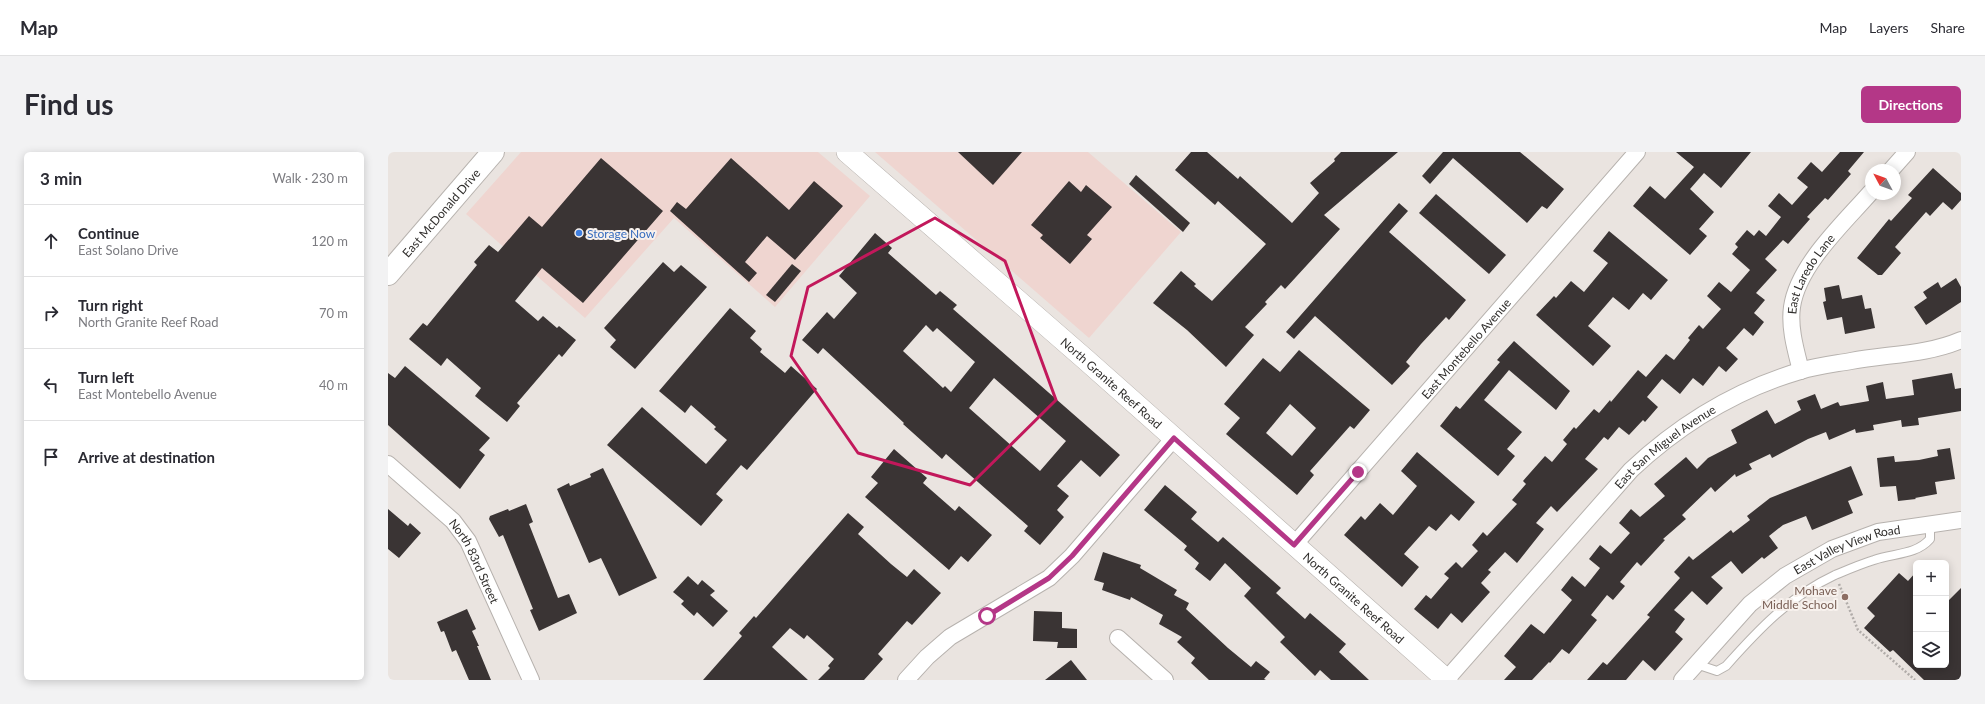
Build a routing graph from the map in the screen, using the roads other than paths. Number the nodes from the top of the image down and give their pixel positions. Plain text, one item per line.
1 (494, 152) edge
2 (847, 152) edge
3 (1637, 152) edge
4 (1906, 152) edge
5 (1896, 164) edge
6 (1865, 199) edge
7 (388, 274) edge
8 (1961, 340) edge
9 (1801, 371) junction
10 (1174, 438) junction
11 (388, 464) edge
12 (1961, 520) edge
13 (1930, 523) junction
14 (1294, 545) junction
15 (1118, 638) dead end
16 (1696, 664) junction
17 (531, 680) edge
18 (906, 680) edge
19 (1166, 680) edge
20 (1446, 680) edge
21 (1682, 680) edge

1 - 7 main road, East McDonald Drive
2 - 10 street, North Granite Reef Road
3 - 14 street, East Montebello Avenue
4 - 5 street
6 - 9 street, East Laredo Lane
8 - 9 street, East San Miguel Avenue
9 - 20 street, East San Miguel Avenue
10 - 14 street, North Granite Reef Road
10 - 18 street
11 - 17 street, North 83rd Street
12 - 13 street, East Valley View Road
13 - 16 street, East Valley View Road
13 - 16 lane
14 - 20 street, North Granite Reef Road
15 - 19 street
16 - 21 street, East Valley View Road

